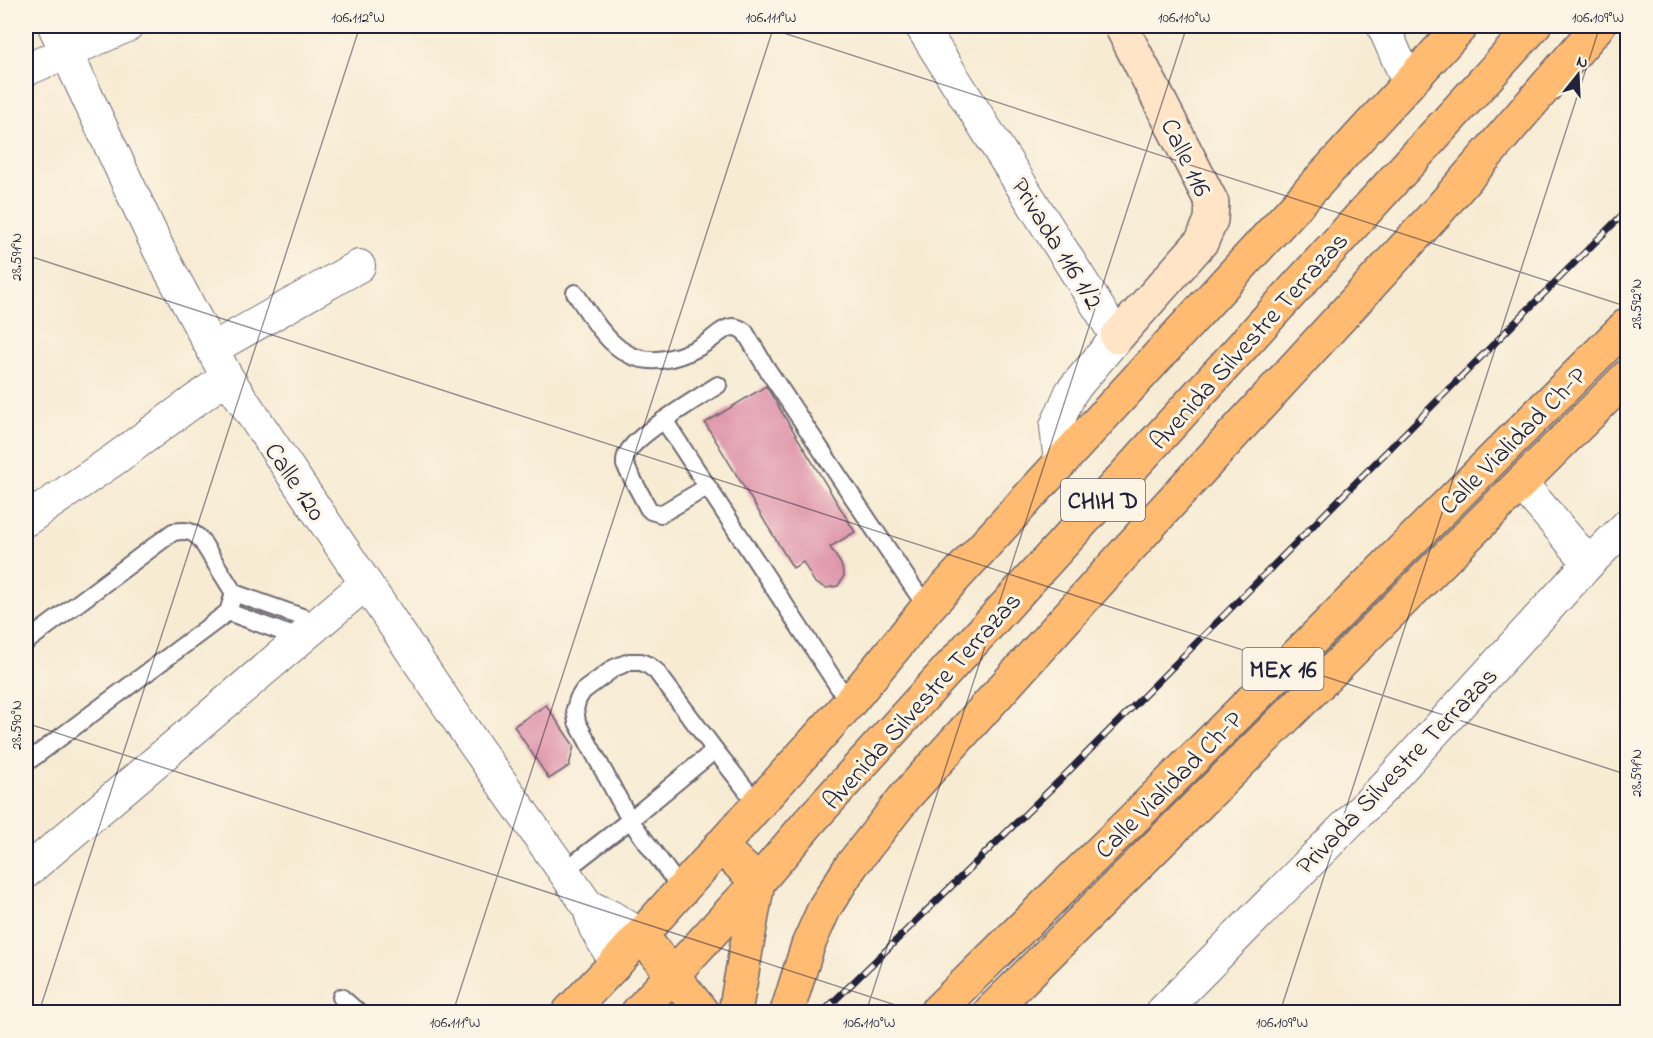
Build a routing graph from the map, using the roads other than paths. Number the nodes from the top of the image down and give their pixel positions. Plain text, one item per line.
1 (127, 26) edge
2 (921, 26) edge
3 (1121, 26) edge
4 (1383, 26) edge
5 (1461, 26) edge
6 (1534, 26) edge
7 (1598, 26) edge
8 (60, 39) edge
9 (26, 70) edge
10 (1408, 81) junction
11 (358, 266) dead end
12 (575, 293) dead end
13 (1628, 324) edge
14 (1118, 337) junction
15 (212, 349) junction
16 (1628, 376) edge
17 (227, 377) junction
18 (718, 385) dead end
19 (664, 420) junction
20 (1060, 463) junction
21 (1521, 483) junction
22 (707, 487) junction
23 (26, 520) edge
24 (1628, 524) edge
25 (1589, 563) junction
26 (366, 584) junction
27 (234, 593) junction
28 (927, 608) junction
29 (228, 612) junction
30 (310, 631) junction
31 (26, 642) edge
32 (849, 704) junction
33 (715, 750) junction
34 (26, 763) edge
35 (759, 805) junction
36 (630, 820) junction
37 (720, 846) junction
38 (26, 872) edge
39 (563, 872) junction
40 (758, 882) junction
41 (681, 889) junction
42 (588, 906) junction
43 (641, 935) junction
44 (616, 963) junction
45 (672, 974) junction
46 (341, 997) dead end
47 (645, 1010) edge
48 (358, 1012) edge
49 (569, 1012) edge
50 (702, 1012) edge
51 (735, 1012) edge
52 (787, 1012) edge
53 (936, 1012) edge
54 (990, 1012) edge
55 (1162, 1012) edge

1 - 8 street
2 - 14 street, Privada 116 1/2
3 - 14 street, Calle 116
4 - 10 street
5 - 10 main road, Avenida Silvestre Terrazas / CHIH D
6 - 40 main road, Avenida Silvestre Terrazas / CHIH D
7 - 52 main road
8 - 9 street
8 - 15 street, Calle 120
10 - 20 main road, Avenida Silvestre Terrazas / CHIH D
11 - 15 street
12 - 28 lane
13 - 53 main road, Calle Vialidad Ch-P / MEX 16
14 - 20 street, Privada 116 1/2
15 - 17 street, Calle 120
16 - 21 main road, Calle Vialidad Ch-P / MEX 16
17 - 23 street
17 - 26 street, Calle 120
18 - 19 lane
19 - 22 lane
19 - 22 lane
20 - 28 main road, Avenida Silvestre Terrazas / CHIH D
21 - 25 street
21 - 54 main road, Calle Vialidad Ch-P / MEX 16
22 - 32 lane
24 - 25 street, Privada Silvestre Terrazas
25 - 55 street, Privada Silvestre Terrazas
26 - 30 street
26 - 39 street, Calle 120
27 - 29 lane
27 - 30 lane
27 - 31 lane
28 - 32 main road, Avenida Silvestre Terrazas / CHIH D
29 - 30 lane
29 - 34 lane
30 - 38 street
32 - 35 main road, Avenida Silvestre Terrazas / CHIH D
33 - 35 lane
33 - 36 lane
33 - 36 lane
35 - 37 main road, Avenida Silvestre Terrazas / CHIH D
36 - 39 lane
36 - 41 lane
37 - 40 main road
37 - 41 main road, Avenida Silvestre Terrazas / CHIH D
39 - 42 street, Calle 120
40 - 45 main road, Avenida Silvestre Terrazas / CHIH D
40 - 51 main road
41 - 43 main road, Avenida Silvestre Terrazas / CHIH D
42 - 43 street, Calle 120
42 - 44 street, Calle 120
43 - 44 main road, Avenida Silvestre Terrazas / CHIH D
43 - 45 main road
44 - 47 main road
44 - 49 main road, CHIH D
45 - 47 main road, CHIH D
45 - 50 main road
46 - 48 lane

